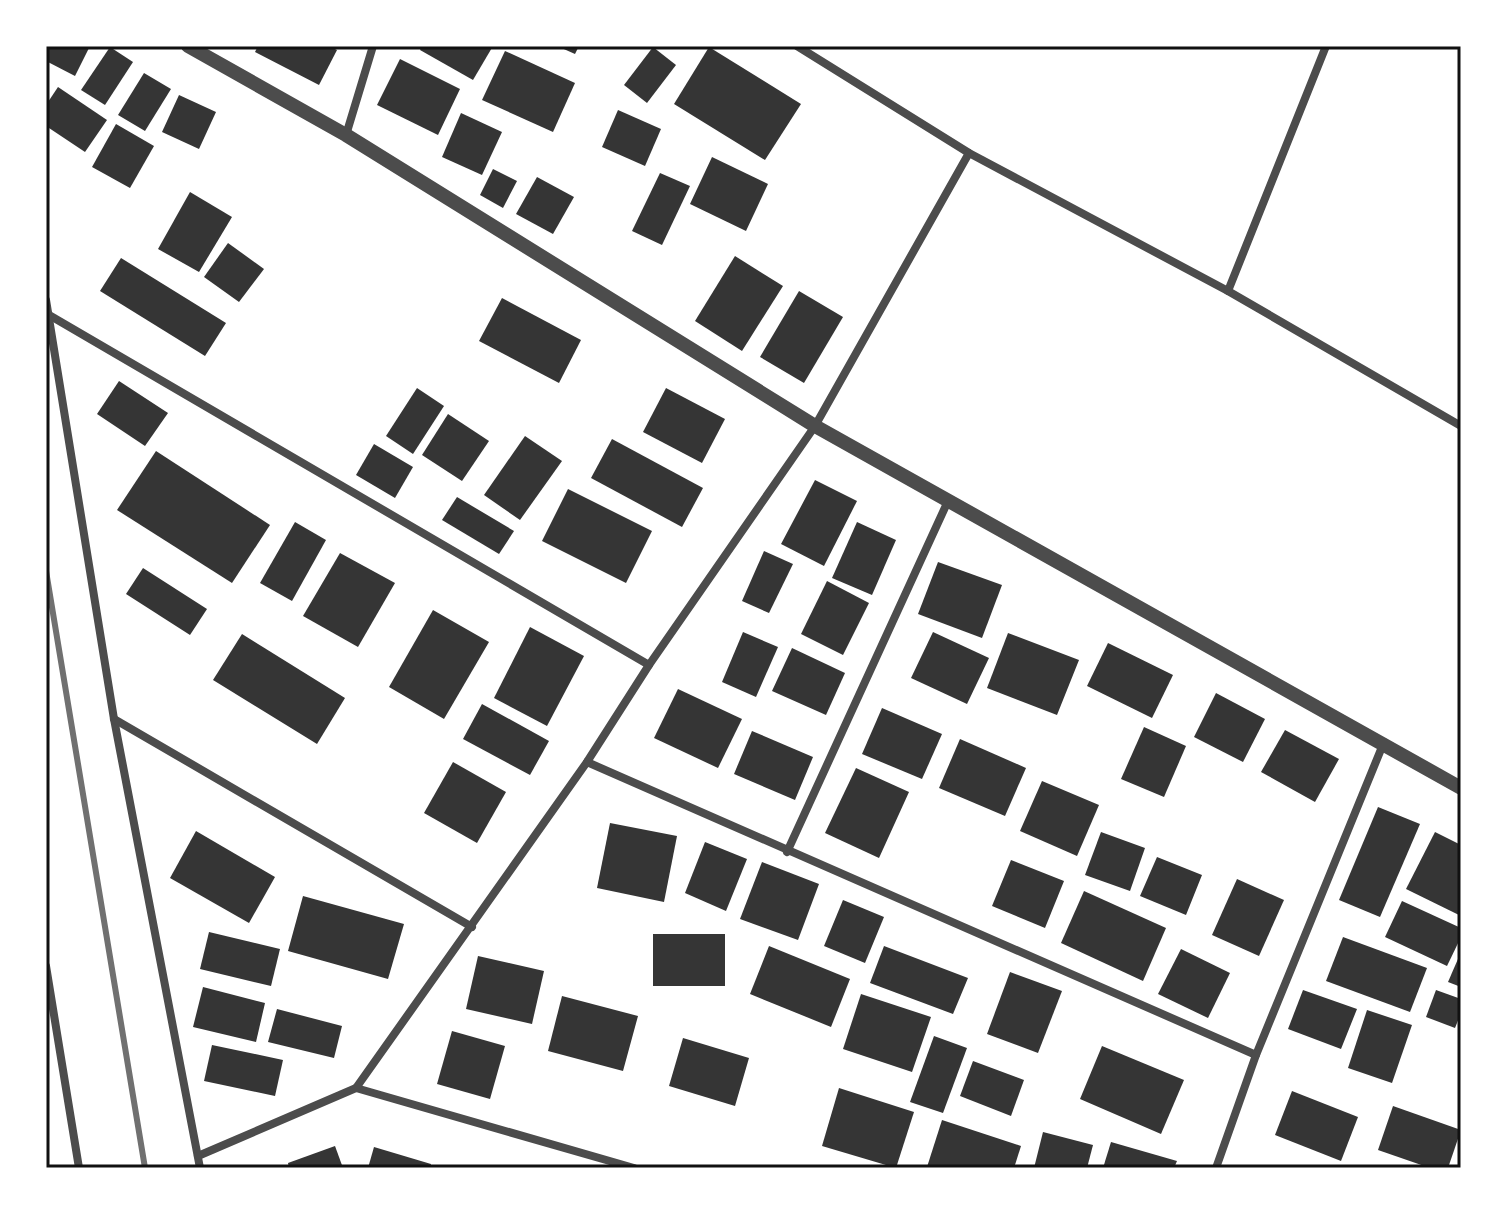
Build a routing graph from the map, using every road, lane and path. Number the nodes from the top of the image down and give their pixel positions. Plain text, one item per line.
1 (188, 46) edge
2 (373, 46) edge
3 (797, 46) edge
4 (1326, 46) edge
5 (346, 135) junction
6 (969, 153) junction
7 (1228, 291) junction
8 (46, 300) edge
9 (49, 315) junction
10 (815, 426) junction
11 (1461, 426) edge
12 (948, 501) junction
13 (649, 665) junction
14 (114, 719) junction
15 (1384, 742) junction
16 (587, 762) junction
17 (1461, 788) edge
18 (787, 852) junction
19 (472, 927) junction
20 (46, 966) edge
21 (1256, 1055) junction
22 (356, 1088) junction
23 (198, 1156) junction
24 (79, 1168) edge
25 (200, 1168) edge
26 (634, 1168) edge
27 (1216, 1168) edge

1 - 5 street
2 - 5 street
3 - 6 street
4 - 7 street
5 - 10 street
6 - 7 street
6 - 10 street
7 - 11 street
8 - 9 street
9 - 13 street
9 - 14 street
10 - 12 street
10 - 13 street
12 - 15 street
12 - 18 street
13 - 16 street
14 - 19 street
14 - 23 street
15 - 17 street
15 - 21 street
16 - 18 street
16 - 19 street
18 - 21 street
19 - 22 street
20 - 24 street
21 - 27 street
22 - 23 street
22 - 26 street
23 - 25 street

